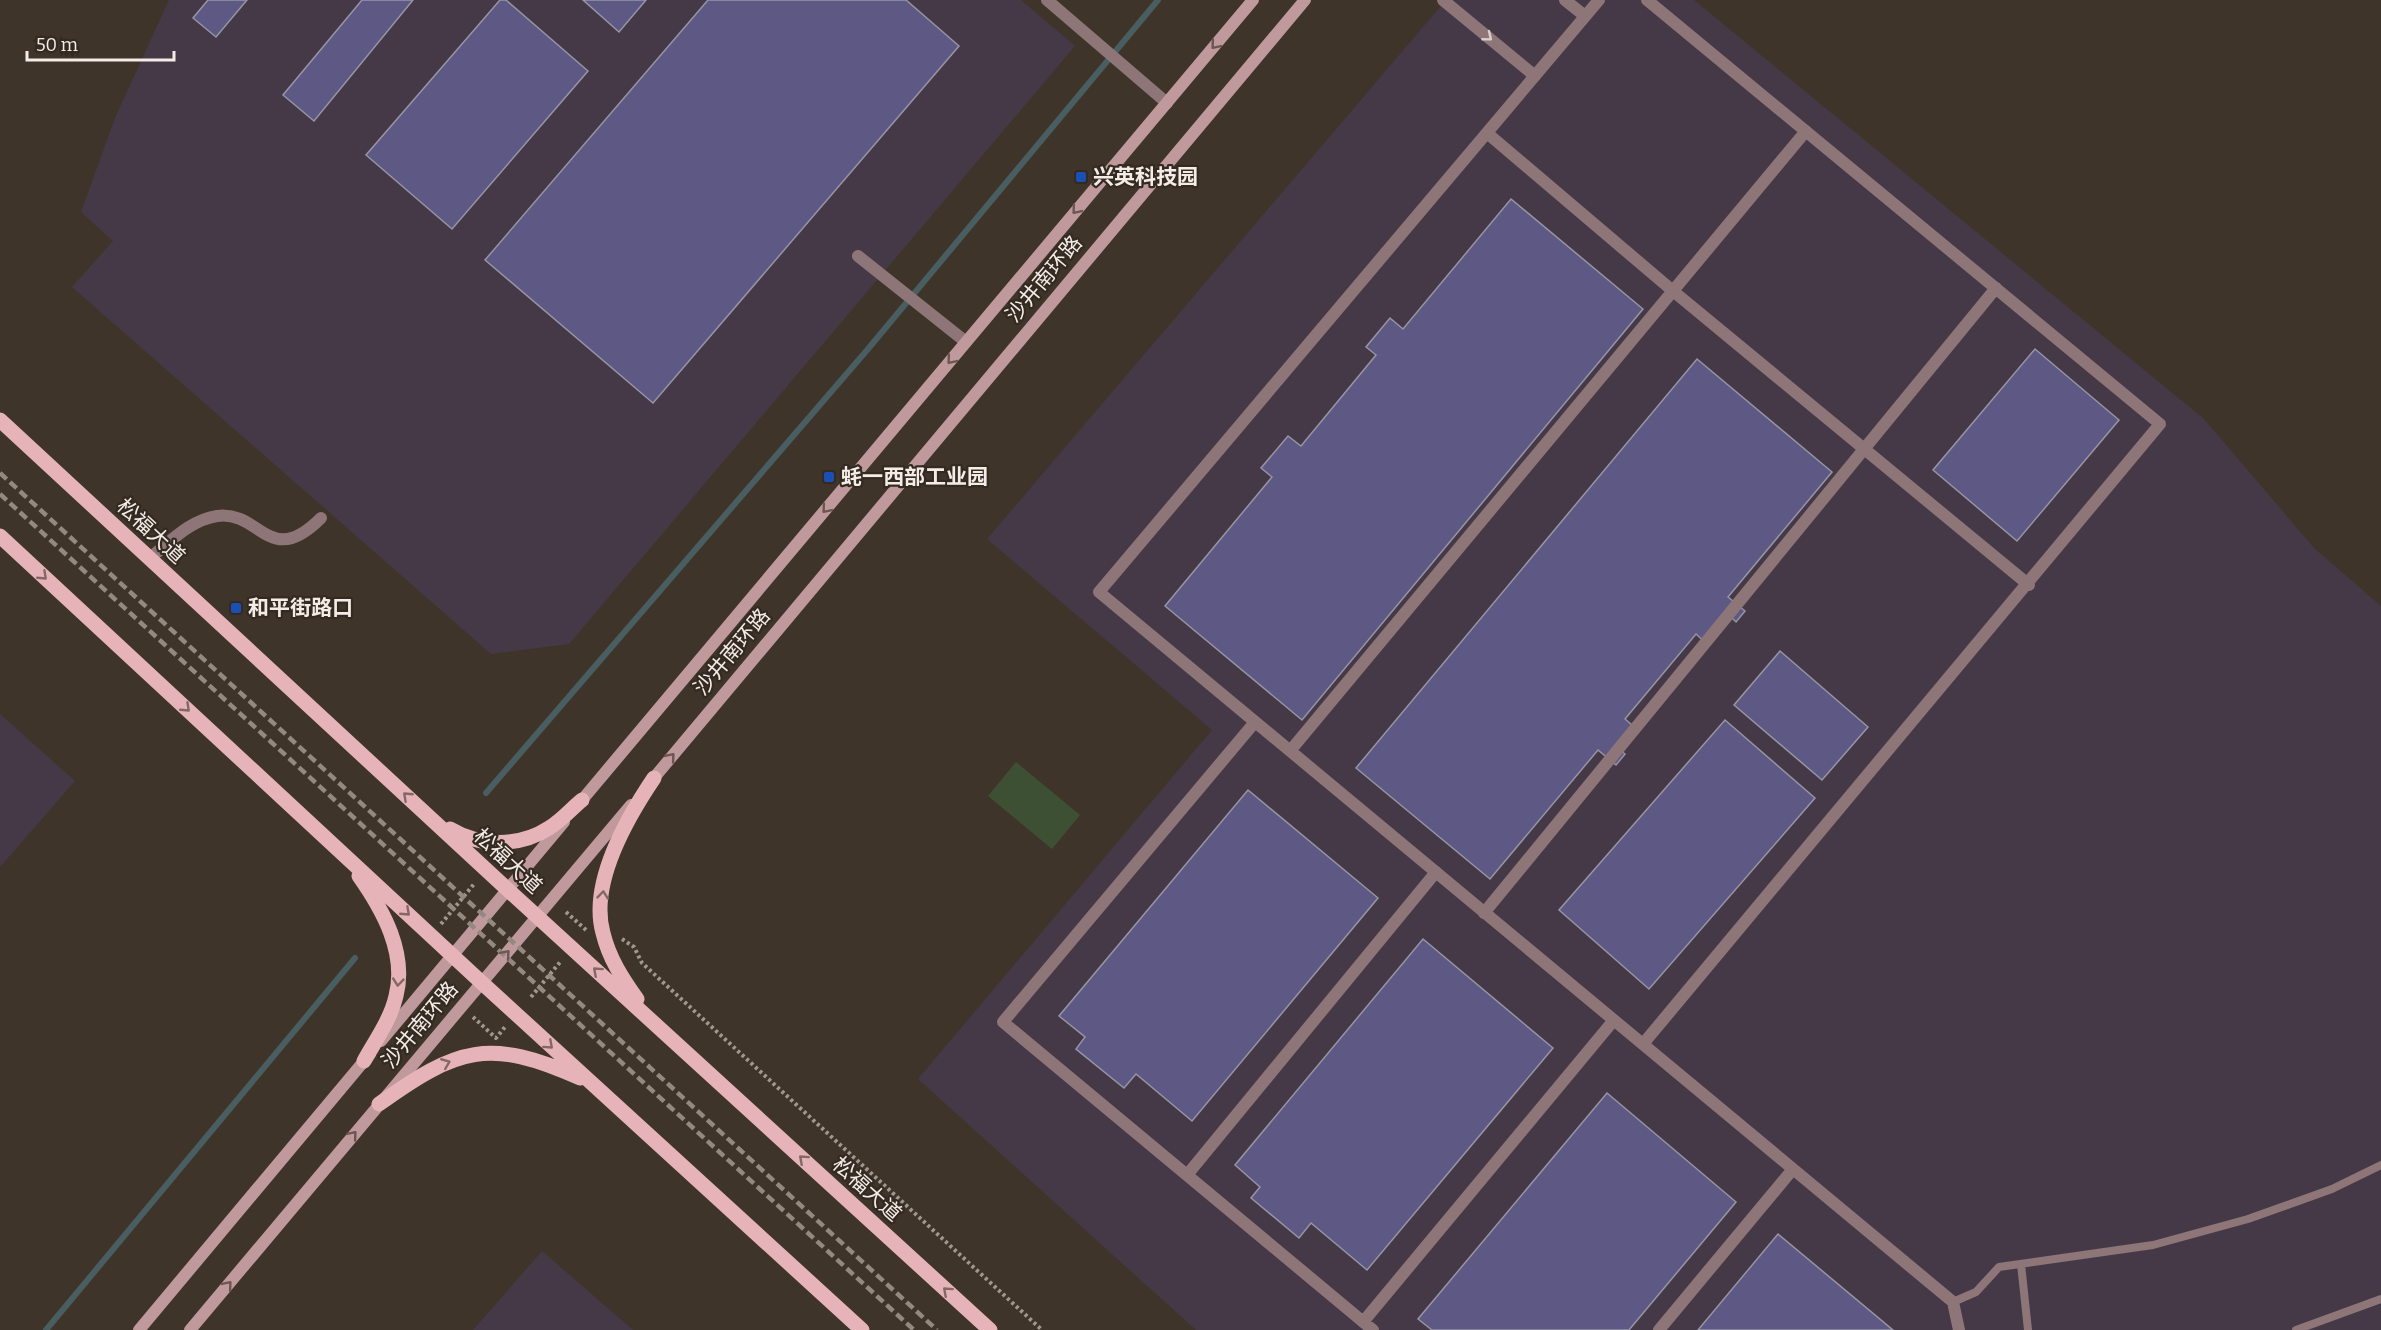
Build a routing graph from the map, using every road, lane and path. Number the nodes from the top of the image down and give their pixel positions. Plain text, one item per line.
1 (1047, 0) edge
2 (1253, 0) edge
3 (1305, 0) edge
4 (1443, 0) edge
5 (1565, 0) edge
6 (1599, 0) edge
7 (1647, 0) edge
8 (1585, 16) junction
9 (1535, 76) junction
10 (1167, 103) junction
11 (1806, 131) junction
12 (1487, 133) junction
13 (858, 255) dead end
14 (1996, 288) junction
15 (1672, 291) junction
16 (966, 342) junction
17 (0, 420) edge
18 (1865, 449) junction
19 (321, 519) dead end
20 (0, 536) edge
21 (150, 558) junction
22 (2029, 585) junction
23 (1255, 722) junction
24 (1290, 751) junction
25 (654, 778) junction
26 (582, 800) junction
27 (425, 813) junction
28 (344, 854) junction
29 (1436, 873) junction
30 (474, 884) dead end
31 (507, 889) junction
32 (566, 912) dead end
33 (1484, 913) junction
34 (538, 917) junction
35 (440, 925) dead end
36 (617, 936) dead end
37 (580, 938) dead end
38 (453, 955) junction
39 (561, 961) dead end
40 (481, 982) junction
41 (531, 997) dead end
42 (473, 1017) dead end
43 (1614, 1020) junction
44 (654, 1023) junction
45 (507, 1024) dead end
46 (1643, 1044) junction
47 (364, 1061) junction
48 (592, 1083) junction
49 (379, 1104) junction
50 (2381, 1165) edge
51 (1793, 1169) junction
52 (1187, 1175) junction
53 (2021, 1264) junction
54 (2381, 1299) edge
55 (1953, 1302) junction
56 (1368, 1326) edge
57 (139, 1330) edge
58 (190, 1330) edge
59 (862, 1330) edge
60 (990, 1330) edge
61 (1042, 1330) edge
62 (1659, 1330) edge
63 (1959, 1330) edge
64 (2028, 1330) edge
65 (2296, 1330) edge

1 - 10 street
2 -> 10 main road, 沙井南环路
25 -> 3 main road, 沙井南环路
4 -> 9 street
5 - 8 street
6 - 8 street
7 - 11 street
8 - 9 street
9 - 12 street
10 -> 16 main road, 沙井南环路
11 - 14 street
11 - 15 street
12 - 15 street
12 - 23 street
13 - 16 street
14 - 18 street
14 - 22 street
15 - 18 street
15 - 24 street
16 -> 26 main road, 沙井南环路
17 - 21 main road, 松福大道
18 - 22 street
18 - 33 street
19 - 21 street
20 -> 28 main road
27 -> 21 main road, 松福大道
22 - 46 street
23 - 24 street
23 - 52 street
24 - 29 street
25 - 34 main road, 沙井南环路
44 -> 25 main road
26 - 27 main road
26 - 31 main road, 沙井南环路
27 - 31 main road, 松福大道
28 -> 38 main road
28 -> 47 main road
29 - 33 street
29 - 52 street
30 - 35 path
31 - 34 main road, 松福大道
31 - 38 main road, 沙井南环路
32 - 37 path
33 - 43 street
40 -> 34 main road, 沙井南环路
44 -> 34 main road, 松福大道
36 - 61 path
38 - 40 main road
38 - 47 main road, 沙井南环路
39 - 41 path
40 -> 48 main road
40 - 49 main road, 沙井南环路
42 - 45 path
43 - 46 street
43 - 56 street
60 -> 44 main road, 松福大道
46 - 51 street
47 - 57 main road, 沙井南环路
49 -> 48 main road
48 - 59 main road
58 -> 49 main road, 沙井南环路
50 - 53 lane
51 - 55 street
51 - 62 street
52 - 56 street
53 - 55 lane
53 - 64 lane
54 - 65 lane
55 - 63 street

